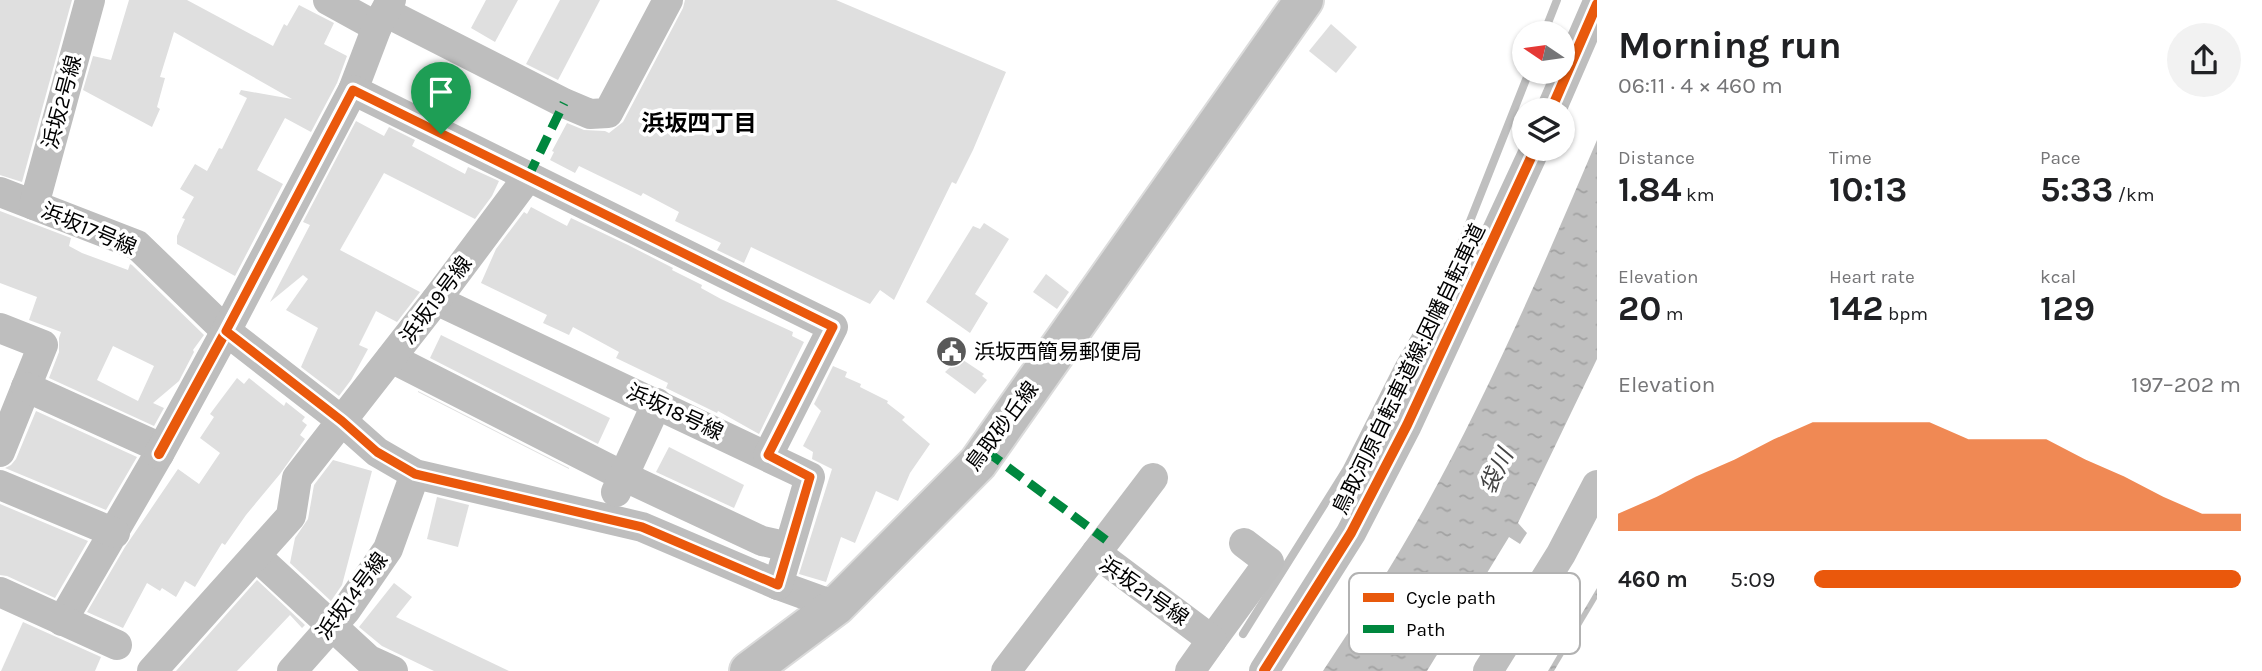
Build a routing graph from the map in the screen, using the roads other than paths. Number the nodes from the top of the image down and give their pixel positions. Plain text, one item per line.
1 (90, 0) edge
2 (328, 0) edge
3 (667, 0) edge
4 (1304, 0) edge
5 (1597, 4) edge
6 (384, 13) edge
7 (353, 90) junction
8 (1556, 98) edge
9 (1529, 161) edge
10 (528, 177) junction
11 (0, 192) edge
12 (34, 205) junction
13 (436, 300) junction
14 (0, 328) edge
15 (226, 331) junction
16 (391, 358) junction
17 (26, 387) junction
18 (657, 403) junction
19 (342, 421) junction
20 (0, 452) edge
21 (159, 454) junction
22 (768, 455) junction
23 (415, 474) junction
24 (1153, 478) dead end
25 (619, 484) junction
26 (0, 485) edge
27 (1597, 485) edge
28 (115, 533) junction
29 (1244, 543) dead end
30 (789, 547) junction
31 (1096, 554) junction
32 (256, 556) junction
33 (1550, 573) edge
34 (778, 585) junction
35 (0, 592) edge
36 (835, 606) junction
37 (62, 621) junction
38 (333, 625) junction
39 (1212, 640) junction
40 (117, 645) dead end
41 (1499, 654) edge
42 (152, 671) edge
43 (292, 671) edge
44 (393, 671) edge
45 (749, 671) edge
46 (1006, 671) edge
47 (1190, 671) edge
48 (1264, 671) edge
49 (1488, 671) edge

1 - 12 street, 浜坂2号線
2 - 6 street
3 - 6 street
4 - 36 main road, 鳥取砂丘線
5 - 8 street
6 - 7 street
7 - 10 street
7 - 15 street
9 - 48 street, 鳥取河原自転車道線;因幡自転車道
10 - 13 street, 浜坂19号線
10 - 22 street
11 - 12 street, 浜坂17号線
12 - 15 street, 浜坂17号線
13 - 16 street, 浜坂19号線
13 - 18 street, 浜坂18号線
14 - 17 street
15 - 19 street, 浜坂17号線
15 - 21 street
16 - 19 street, 浜坂19号線
16 - 25 street
17 - 20 street
17 - 21 street
18 - 22 street, 浜坂18号線
18 - 25 street
19 - 23 street, 浜坂17号線
19 - 32 street, 浜坂19号線
21 - 28 street
22 - 30 street, 浜坂18号線
23 - 34 street, 浜坂17号線
23 - 38 street, 浜坂14号線
24 - 31 street
25 - 30 street
26 - 28 street
27 - 33 street
28 - 37 street
29 - 39 street
30 - 34 street, 浜坂18号線
31 - 39 street, 浜坂21号線
31 - 46 street, 浜坂21号線
32 - 38 street
32 - 42 street, 浜坂19号線
34 - 36 street, 浜坂17号線
35 - 37 street
36 - 45 main road, 鳥取砂丘線
37 - 40 street
38 - 43 street, 浜坂14号線
38 - 44 street
39 - 47 street
41 - 49 street

